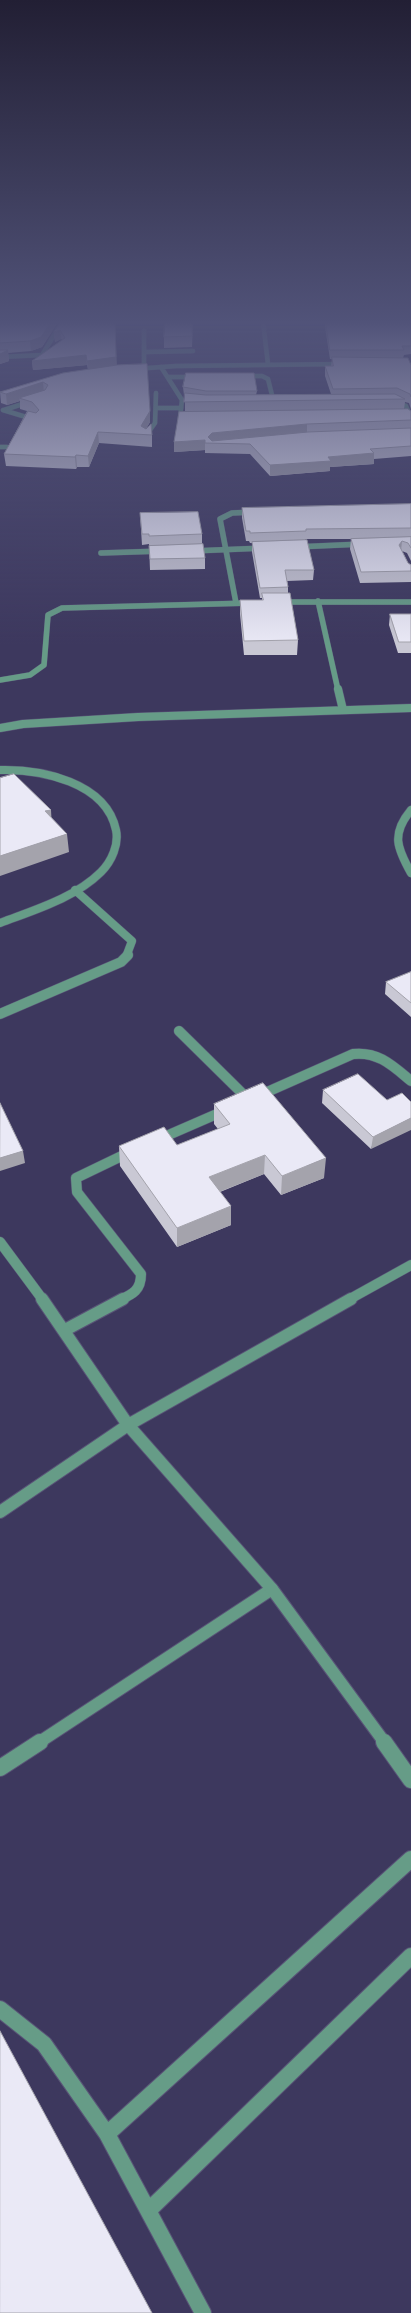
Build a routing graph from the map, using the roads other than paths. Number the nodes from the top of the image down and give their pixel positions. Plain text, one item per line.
1 (150, 430) edge
2 (145, 437) edge
3 (0, 446) edge
4 (7, 447) edge
5 (262, 512) edge
6 (372, 543) edge
7 (284, 547) edge
8 (275, 548) edge
9 (226, 550) junction
10 (168, 551) edge
11 (188, 551) edge
12 (101, 553) dead end
13 (263, 602) edge
14 (272, 602) edge
15 (318, 602) junction
16 (411, 602) edge
17 (236, 603) junction
18 (0, 680) edge
19 (411, 708) edge
20 (343, 710) junction
21 (0, 727) edge
22 (0, 770) edge
23 (411, 810) edge
24 (411, 873) edge
25 (74, 890) junction
26 (0, 923) edge
27 (0, 1014) edge
28 (180, 1031) dead end
29 (411, 1081) edge
30 (249, 1100) junction
31 (0, 1242) edge
32 (411, 1265) edge
33 (65, 1330) junction
34 (128, 1425) junction
35 (0, 1512) edge
36 (272, 1589) junction
37 (0, 1768) edge
38 (411, 1780) edge
39 (411, 1859) edge
40 (411, 1956) edge
41 (0, 2009) edge
42 (107, 2134) junction
43 (149, 2210) junction
44 (202, 2313) edge

1 - 2 street
3 - 4 street
5 - 9 street
6 - 7 street
8 - 9 street
9 - 11 street
9 - 17 street
10 - 12 street
13 - 17 street
14 - 15 street
15 - 16 street
15 - 20 street
17 - 18 street
19 - 20 street
20 - 21 street
22 - 25 street
23 - 24 street
25 - 26 street
25 - 27 street
28 - 30 street
29 - 30 street
30 - 33 street
31 - 33 street
32 - 34 street
33 - 34 street
34 - 35 street
34 - 36 street
36 - 37 street
36 - 38 street
39 - 42 street
40 - 43 street
41 - 42 street
42 - 43 street
43 - 44 street

